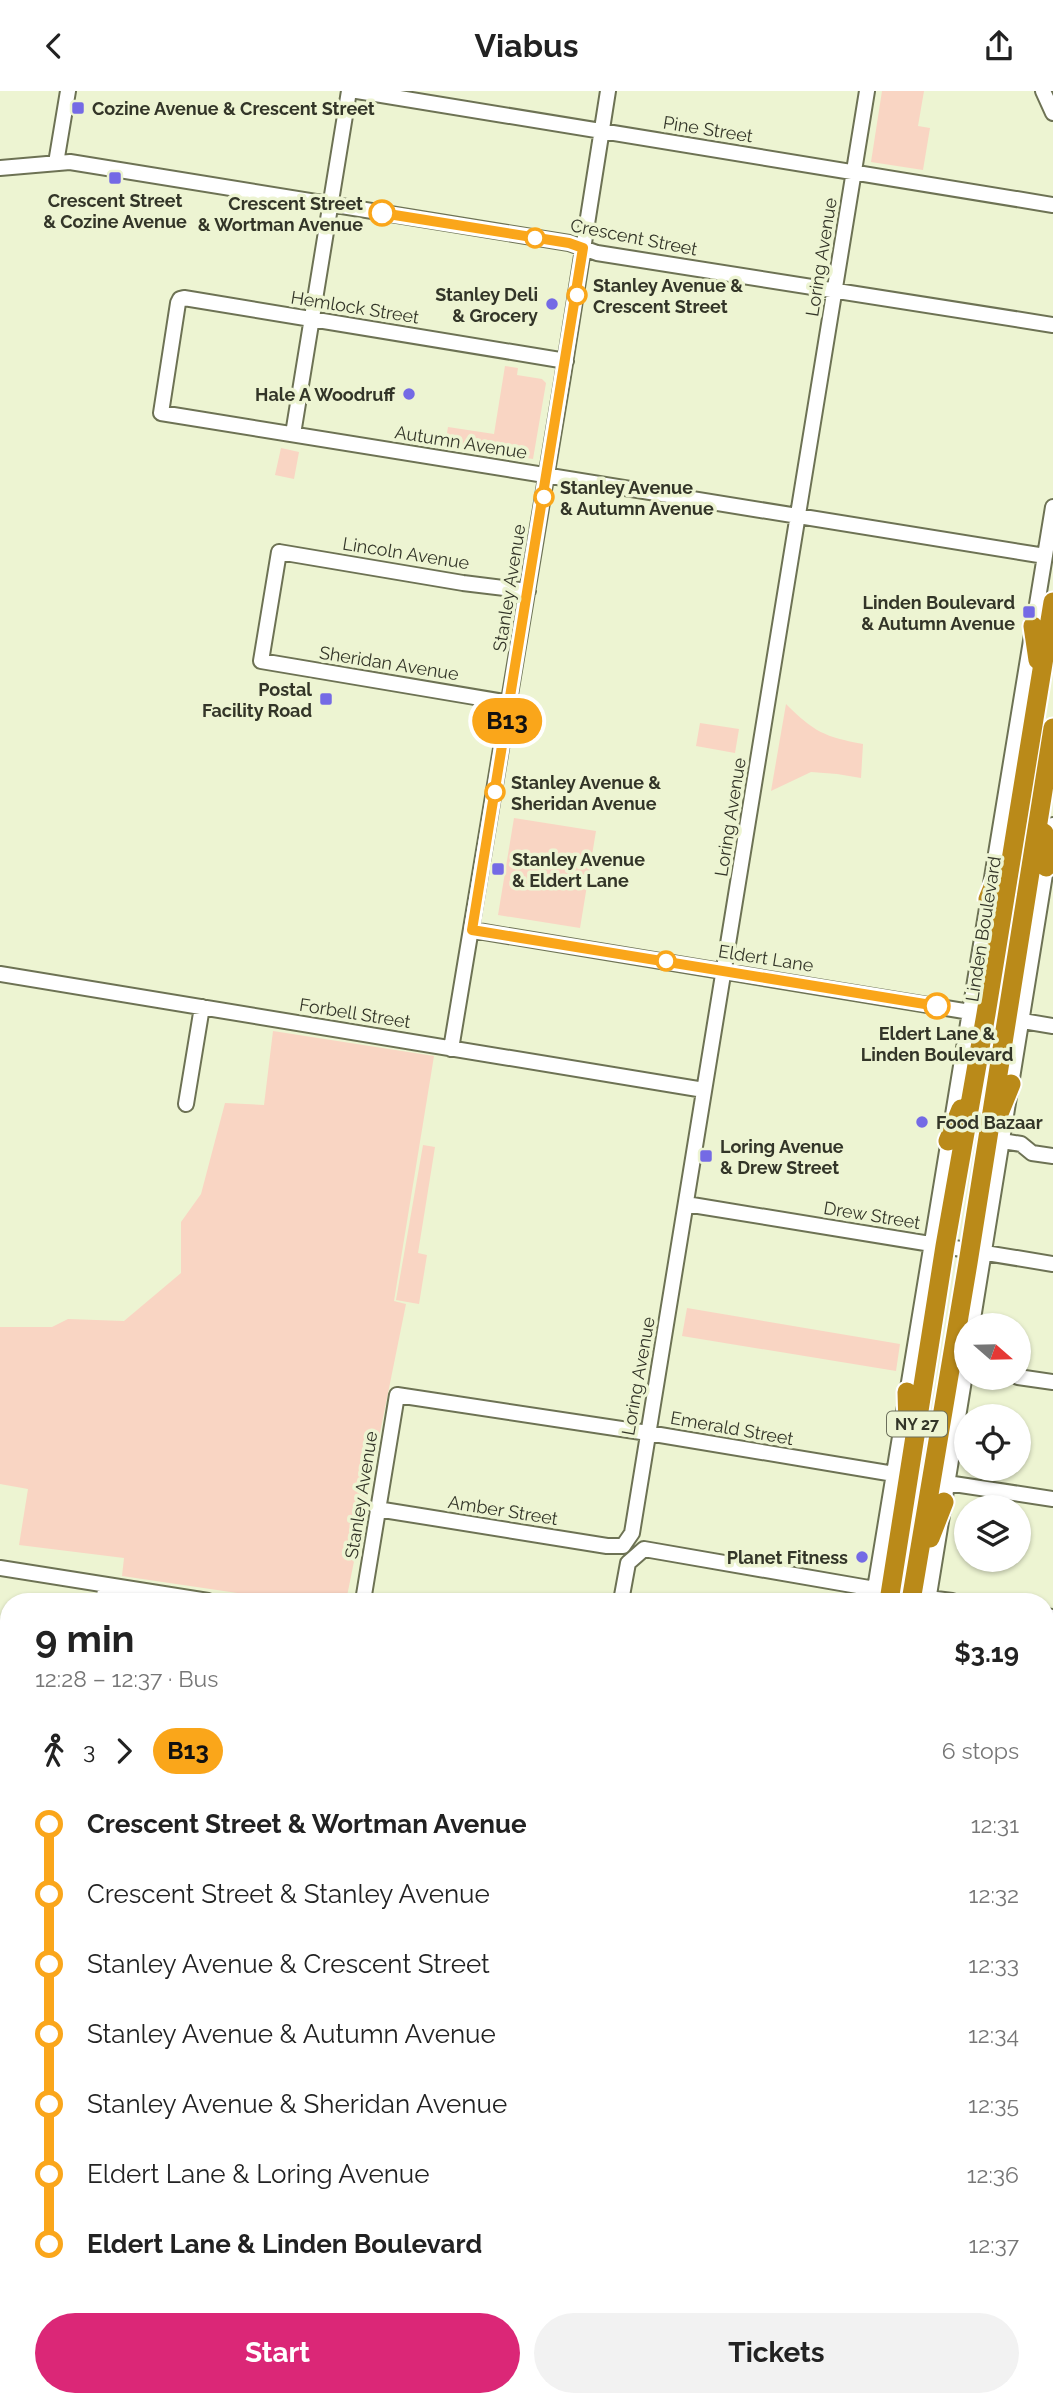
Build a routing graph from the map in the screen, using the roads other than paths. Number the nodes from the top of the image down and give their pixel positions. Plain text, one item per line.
1 (68, 91) edge
2 (349, 91) edge
3 (357, 91) edge
4 (608, 91) edge
5 (867, 91) edge
6 (1043, 91) edge
7 (1053, 113) edge
8 (601, 131) junction
9 (56, 163) junction
10 (0, 168) edge
11 (854, 172) junction
12 (331, 205) junction
13 (1053, 205) edge
14 (583, 248) junction
15 (835, 291) junction
16 (312, 319) junction
17 (1053, 325) edge
18 (566, 361) junction
19 (161, 413) joint
20 (293, 434) junction
21 (547, 475) junction
22 (1053, 507) edge
23 (798, 516) junction
24 (1045, 556) junction
25 (528, 591) junction
26 (1053, 602) edge
27 (1033, 626) junction
28 (261, 661) joint
29 (1041, 677) junction
30 (510, 703) junction
31 (1053, 728) edge
32 (1041, 800) junction
33 (1053, 825) edge
34 (1016, 831) junction
35 (1046, 867) junction
36 (988, 899) junction
37 (472, 930) junction
38 (724, 970) junction
39 (0, 974) edge
40 (201, 1007) junction
41 (995, 1016) junction
42 (1053, 1026) edge
43 (451, 1049) junction
44 (975, 1076) junction
45 (1011, 1084) joint
46 (704, 1090) junction
47 (186, 1104) dead end
48 (948, 1140) junction
49 (994, 1145) junction
50 (1053, 1156) edge
51 (686, 1204) junction
52 (938, 1245) junction
53 (977, 1251) junction
54 (1053, 1264) edge
55 (973, 1313) edge
56 (1031, 1379) edge
57 (1053, 1382) edge
58 (962, 1390) edge
59 (907, 1392) joint
60 (397, 1395) joint
61 (648, 1433) junction
62 (902, 1472) junction
63 (946, 1492) junction
64 (1053, 1499) edge
65 (377, 1510) junction
66 (629, 1551) junction
67 (0, 1568) edge
68 (915, 1579) junction
69 (106, 1585) junction
70 (104, 1593) edge
71 (157, 1593) edge
72 (364, 1593) edge
73 (622, 1593) edge
74 (859, 1593) edge
75 (880, 1593) edge
76 (920, 1593) edge
77 (924, 1593) edge

1 - 9 street
2 - 12 street
3 - 8 street, Pine Street
4 - 8 street, Stanley Avenue
5 - 11 street, Loring Avenue
6 - 7 street
8 - 11 street, Pine Street
8 - 14 street, Stanley Avenue
9 - 10 street, Crescent Street
9 - 12 street, Crescent Street
11 - 13 street, Pine Street
11 - 15 street, Loring Avenue
12 - 14 street, Crescent Street
12 - 16 street
14 - 15 street, Crescent Street
14 - 18 street, Stanley Avenue
15 - 17 street, Crescent Street
15 - 23 street, Loring Avenue
16 - 18 street, Hemlock Street
16 - 19 street, Hemlock Street
16 - 20 street
18 - 21 street, Stanley Avenue
19 - 20 street, Autumn Avenue
20 - 21 street, Autumn Avenue
21 - 23 street, Autumn Avenue
21 - 25 street, Stanley Avenue
22 - 24 street, Linden Boulevard
23 - 24 street, Autumn Avenue
23 - 38 street, Loring Avenue
24 - 27 street, Linden Boulevard
25 - 28 street, Lincoln Avenue
25 - 30 street, Stanley Avenue
26 - 29 highway, Linden Boulevard / NY 27
27 - 29 highway
27 - 36 street, Linden Boulevard
28 - 30 street, Sheridan Avenue
29 - 34 highway, Linden Boulevard / NY 27
30 - 37 street, Stanley Avenue
31 - 32 highway, Linden Boulevard / NY 27
32 - 35 highway
32 - 41 highway, Linden Boulevard / NY 27
33 - 35 street, Linden Boulevard
34 - 36 highway
34 - 41 highway, Linden Boulevard / NY 27
35 - 41 street, Linden Boulevard
36 - 41 street, Linden Boulevard
37 - 38 street, Eldert Lane
37 - 43 street, Stanley Avenue
38 - 41 street, Eldert Lane
38 - 46 street, Loring Avenue
39 - 40 street, Forbell Street
40 - 43 street, Forbell Street
40 - 47 street
41 - 42 street, Eldert Lane
41 - 44 highway, Linden Boulevard / NY 27
41 - 45 street, Linden Boulevard
41 - 48 street, Linden Boulevard
41 - 49 highway, Linden Boulevard / NY 27
43 - 46 street, Forbell Street
44 - 48 highway
44 - 52 highway, Linden Boulevard / NY 27
45 - 49 highway
46 - 51 street, Loring Avenue
48 - 52 street, Linden Boulevard
49 - 50 street
49 - 53 highway, Linden Boulevard / NY 27
51 - 52 street, Drew Street
51 - 61 street, Loring Avenue
52 - 53 street, Drew Street
52 - 59 street, Linden Boulevard
52 - 62 highway, Linden Boulevard / NY 27
53 - 54 street, Drew Street
53 - 55 street, Linden Boulevard
53 - 68 highway, Linden Boulevard / NY 27
56 - 57 street
58 - 63 street
59 - 62 highway
60 - 61 street, Emerald Street
60 - 65 street, Stanley Avenue
61 - 62 street, Emerald Street
61 - 66 street, Loring Avenue
62 - 75 highway, Linden Boulevard / NY 27
63 - 64 street
63 - 68 highway
63 - 77 street
65 - 66 street, Amber Street
65 - 72 street, Stanley Avenue
66 - 73 street, Loring Avenue
66 - 74 street, Amber Street
67 - 69 street
68 - 76 highway, Linden Boulevard / NY 27
69 - 70 street
69 - 71 street

